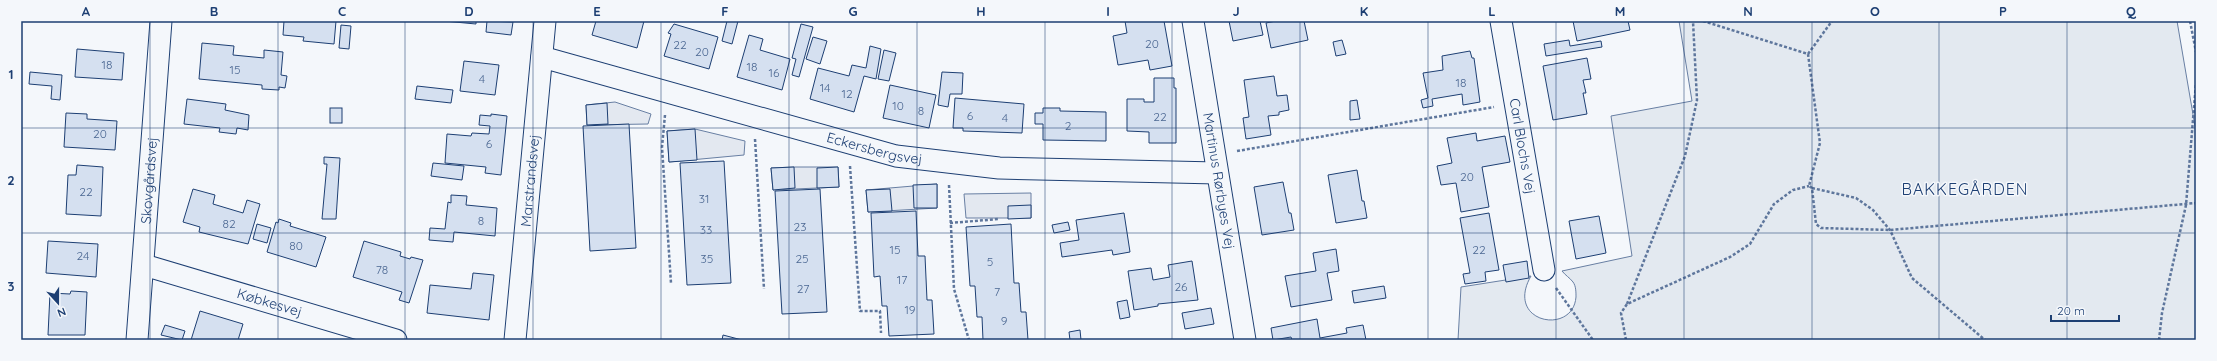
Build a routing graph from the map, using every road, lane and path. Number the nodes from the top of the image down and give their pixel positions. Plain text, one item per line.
1 (161, 21) edge
2 (545, 21) edge
3 (1193, 21) edge
4 (1501, 21) edge
5 (1693, 21) edge
6 (1703, 21) edge
7 (1832, 21) edge
8 (2190, 21) edge
9 (2196, 52) edge
10 (1808, 54) junction
11 (542, 57) junction
12 (2196, 83) edge
13 (671, 93) junction
14 (1515, 104) junction
15 (753, 116) junction
16 (849, 143) junction
17 (948, 162) junction
18 (1216, 164) junction
19 (1811, 187) junction
20 (2196, 203) edge
21 (2186, 205) junction
22 (999, 219) dead end
23 (950, 223) junction
24 (1890, 230) junction
25 (144, 264) junction
26 (1544, 270) joint
27 (671, 283) dead end
28 (764, 289) dead end
29 (1627, 304) junction
30 (881, 333) dead end
31 (137, 340) edge
32 (396, 340) edge
33 (515, 340) edge
34 (969, 340) edge
35 (1245, 340) edge
36 (1593, 340) edge
37 (1626, 340) edge
38 (1985, 340) edge
39 (2159, 340) edge

1 - 25 street, Skovgårdsvej
2 - 11 street, Marstrandsvej
3 - 18 street, Martinus Rørbyes Vej
4 - 14 street, Carl Blochs Vej
5 - 29 path
6 - 10 path
7 - 10 path
8 - 9 path
10 - 19 path
11 - 13 street, Eckersbergsvej
11 - 33 street, Marstrandsvej
12 - 21 path
13 - 15 street, Eckersbergsvej
13 - 27 path
14 - 18 path
14 - 26 street, Carl Blochs Vej
15 - 16 street, Eckersbergsvej
15 - 28 path
16 - 17 street, Eckersbergsvej
16 - 30 path
17 - 18 street, Eckersbergsvej
17 - 23 path
18 - 35 street, Martinus Rørbyes Vej
19 - 24 path
19 - 24 path
19 - 29 path
20 - 21 path
21 - 24 path
21 - 39 path
22 - 23 path
23 - 34 path
24 - 38 path
25 - 31 street, Skovgårdsvej
25 - 32 street, Købkesvej
26 - 36 path
29 - 37 path

